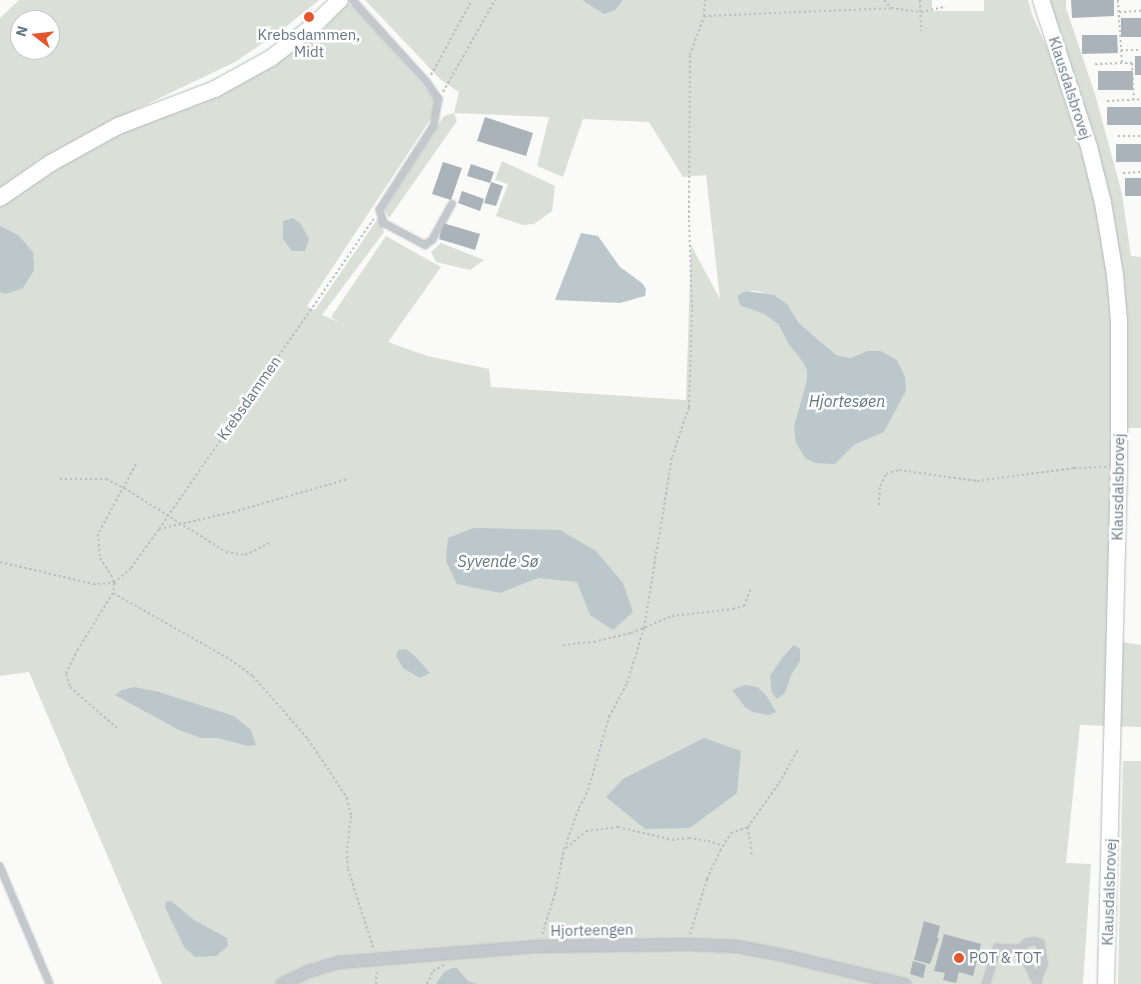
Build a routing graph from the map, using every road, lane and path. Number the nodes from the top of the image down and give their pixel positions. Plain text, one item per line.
1 (340, 0) edge
2 (353, 0) edge
3 (472, 0) edge
4 (494, 0) edge
5 (705, 0) edge
6 (884, 0) edge
7 (920, 0) edge
8 (1041, 0) edge
9 (1118, 0) edge
10 (945, 7) dead end
11 (891, 8) junction
12 (1141, 11) edge
13 (920, 12) junction
14 (1119, 12) junction
15 (704, 16) junction
16 (921, 31) dead end
17 (1121, 50) junction
18 (1141, 50) edge
19 (1122, 63) junction
20 (1095, 64) dead end
21 (427, 82) junction
22 (439, 98) junction
23 (1134, 99) junction
24 (1141, 99) edge
25 (1107, 101) dead end
26 (1118, 136) dead end
27 (1141, 136) edge
28 (1123, 172) dead end
29 (1141, 172) edge
30 (0, 198) edge
31 (452, 204) dead end
32 (380, 210) junction
33 (136, 464) dead end
34 (1119, 466) junction
35 (60, 479) dead end
36 (348, 479) dead end
37 (124, 488) junction
38 (879, 505) dead end
39 (168, 516) junction
40 (180, 524) junction
41 (159, 529) junction
42 (272, 542) dead end
43 (0, 562) edge
44 (114, 583) junction
45 (751, 588) dead end
46 (113, 593) junction
47 (644, 628) junction
48 (563, 645) dead end
49 (117, 728) dead end
50 (799, 748) dead end
51 (748, 827) junction
52 (723, 846) junction
53 (564, 849) junction
54 (752, 856) dead end
55 (0, 866) edge
56 (688, 944) junction
57 (537, 946) junction
58 (1021, 949) junction
59 (377, 958) junction
60 (1037, 983) edge
61 (50, 984) edge
62 (281, 984) edge
63 (376, 984) edge
64 (904, 984) edge
65 (986, 984) edge
66 (1106, 984) edge

1 - 30 street
2 - 21 lane
3 - 21 path
4 - 22 path
5 - 15 path
6 - 11 path
7 - 13 path
8 - 34 street, Klausdalsbrovej
9 - 14 path
10 - 13 path
11 - 13 path
11 - 15 path
12 - 14 path
13 - 16 path
14 - 17 path
15 - 47 path
17 - 18 path
17 - 19 path
19 - 20 path
19 - 23 path
21 - 22 lane
22 - 32 lane
23 - 24 path
23 - 25 path
26 - 27 path
28 - 29 path
31 - 32 lane
32 - 39 path, Krebsdammen
33 - 37 path
34 - 38 path
34 - 66 street, Klausdalsbrovej
35 - 37 path
36 - 40 path
37 - 39 path
37 - 44 path
39 - 40 path
39 - 41 path, Krebsdammen
40 - 41 path
40 - 42 path
41 - 44 path, Krebsdammen
43 - 44 path
44 - 46 path
45 - 47 path
46 - 49 path
46 - 59 path
47 - 48 path
47 - 53 path
50 - 51 path
51 - 52 path
51 - 54 path
52 - 53 path
52 - 56 path
53 - 57 path
55 - 61 lane
56 - 57 street, Hjorteengen
56 - 64 street, Hjorteengen
57 - 59 street, Hjorteengen
58 - 60 lane
58 - 60 lane
58 - 65 lane
59 - 62 street, Hjorteengen
59 - 63 path

